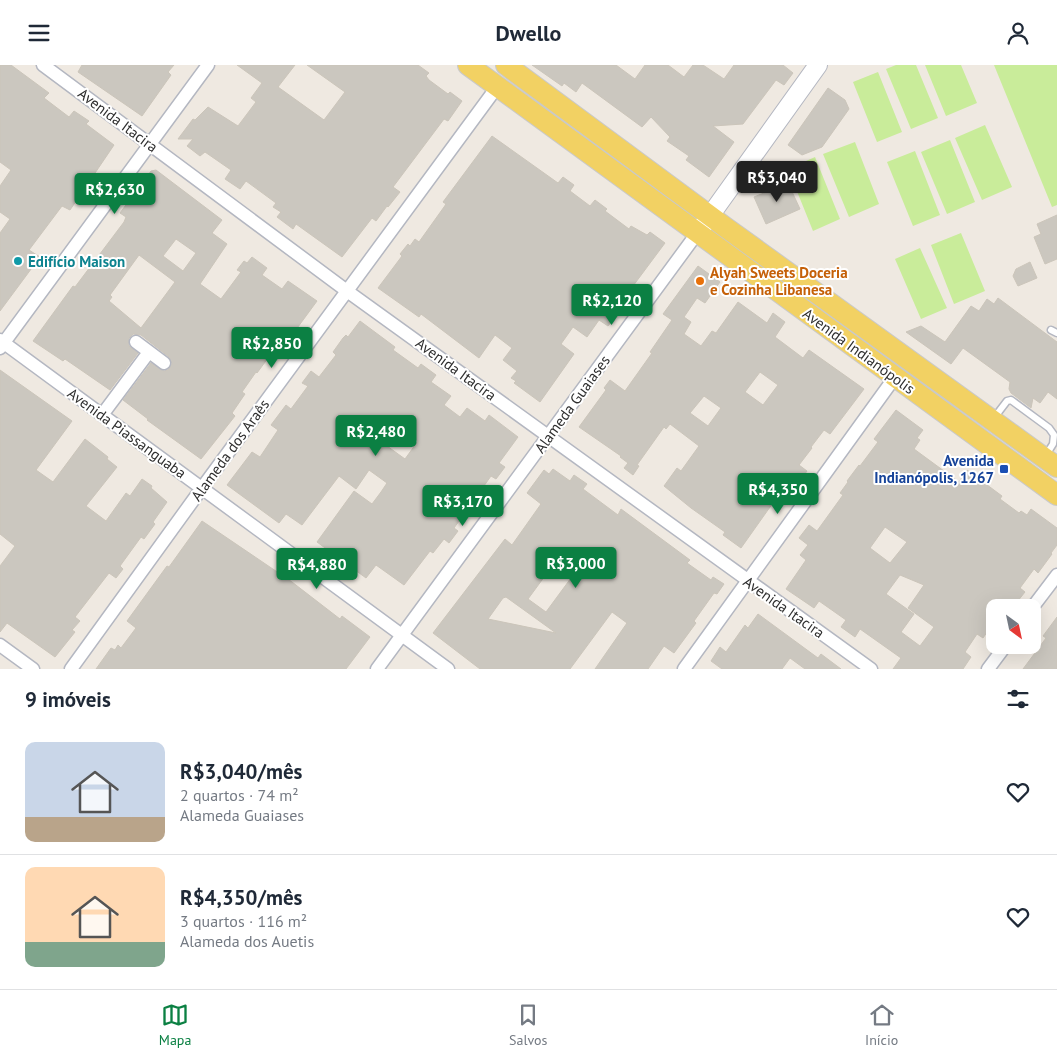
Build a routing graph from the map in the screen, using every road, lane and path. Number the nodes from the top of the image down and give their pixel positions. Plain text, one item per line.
1 (208, 65) edge
2 (468, 65) edge
3 (818, 65) edge
4 (511, 66) edge
5 (49, 67) edge
6 (497, 87) junction
7 (150, 144) junction
8 (710, 215) junction
9 (698, 232) junction
10 (347, 291) junction
11 (1, 343) edge
12 (136, 343) dead end
13 (149, 352) junction
14 (164, 363) dead end
15 (895, 377) junction
16 (102, 415) junction
17 (993, 420) junction
18 (1056, 433) edge
19 (548, 436) junction
20 (1050, 463) edge
21 (202, 488) junction
22 (1057, 495) edge
23 (1057, 575) edge
24 (748, 581) junction
25 (1039, 599) edge
26 (402, 635) junction
27 (0, 645) edge
28 (999, 654) edge
29 (33, 669) edge
30 (71, 669) edge
31 (376, 669) edge
32 (448, 669) edge
33 (684, 669) edge
34 (871, 669) edge
35 (988, 669) edge

1 - 7 street
2 - 6 main road, Avenida Indianópolis
3 - 8 street, Alameda Guaiases
4 - 8 main road, Avenida Indianópolis
5 - 7 street, Avenida Itacira
6 - 9 main road, Avenida Indianópolis
6 - 10 street, Alameda dos Araês
7 - 10 street, Avenida Itacira
7 - 11 street
8 - 9 street, Alameda Guaiases
8 - 17 main road, Avenida Indianópolis
9 - 15 main road, Avenida Indianópolis
9 - 19 street, Alameda Guaiases
10 - 19 street, Avenida Itacira
10 - 21 street, Alameda dos Araês
11 - 16 street, Avenida Piassanguaba
12 - 13 street
13 - 14 street
13 - 16 street
15 - 22 main road, Avenida Indianópolis
15 - 24 street
16 - 21 street, Avenida Piassanguaba
17 - 18 lane
17 - 20 main road, Avenida Indianópolis
18 - 20 lane
19 - 24 street, Avenida Itacira
19 - 26 street, Alameda Guaiases
21 - 26 street, Avenida Piassanguaba
21 - 30 street, Alameda dos Araês
23 - 25 street
24 - 33 street
24 - 34 street, Avenida Itacira
26 - 31 street, Alameda Guaiases
26 - 32 street, Avenida Piassanguaba
27 - 29 street
28 - 35 street

